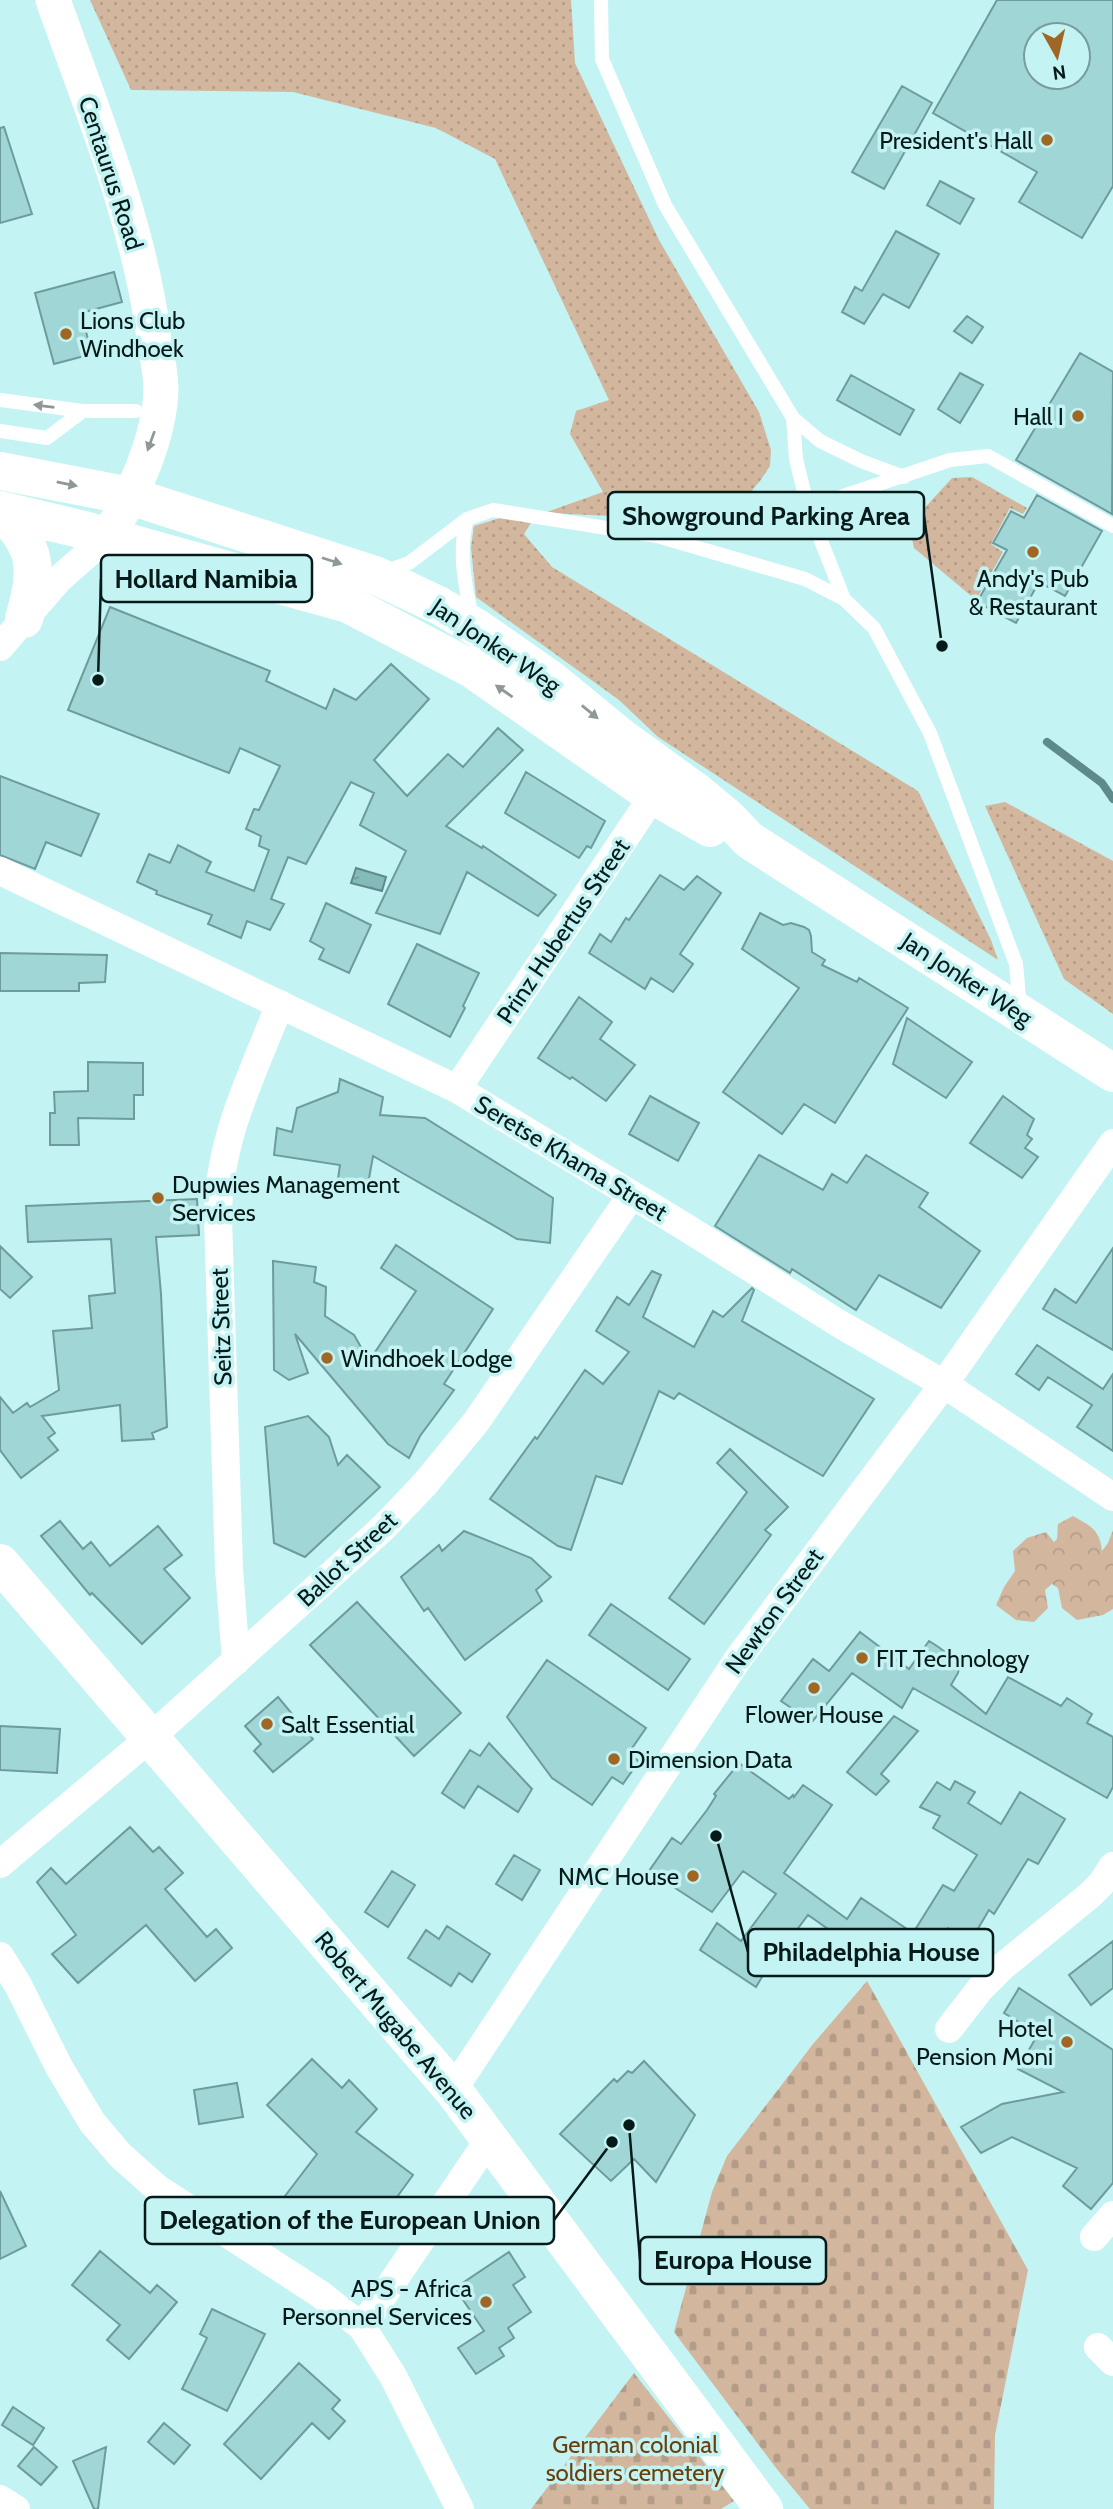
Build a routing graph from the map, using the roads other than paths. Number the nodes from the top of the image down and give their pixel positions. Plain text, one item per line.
1 (53, 0) edge
2 (601, 0) edge
3 (155, 350) junction
4 (0, 400) edge
5 (83, 411) junction
6 (136, 411) junction
7 (793, 418) junction
8 (0, 431) edge
9 (0, 471) edge
10 (904, 477) junction
11 (120, 494) junction
12 (808, 508) junction
13 (1, 511) edge
14 (467, 519) junction
15 (1113, 526) edge
16 (95, 534) junction
17 (657, 536) junction
18 (375, 575) junction
19 (844, 599) junction
20 (474, 626) junction
21 (12, 633) edge
22 (661, 784) junction
23 (0, 872) edge
24 (280, 1004) junction
25 (1021, 1013) junction
26 (1113, 1073) edge
27 (457, 1089) junction
28 (1113, 1143) edge
29 (631, 1196) junction
30 (944, 1384) junction
31 (1113, 1497) edge
32 (0, 1563) edge
33 (236, 1661) junction
34 (150, 1738) junction
35 (0, 1864) edge
36 (1113, 1866) edge
37 (0, 1956) edge
38 (949, 2029) dead end
39 (453, 2090) junction
40 (491, 2138) junction
41 (1113, 2215) edge
42 (1094, 2237) dead end
43 (362, 2327) junction
44 (0, 2499) edge
45 (16, 2509) edge
46 (460, 2509) edge
47 (764, 2509) edge

1 - 3 street, Centaurus Road
2 - 7 lane
3 - 6 street, Centaurus Road
3 -> 11 street, Centaurus Road
5 -> 4 lane
5 - 6 lane
5 - 8 lane
6 - 11 street, Centaurus Road
7 - 10 lane
7 - 12 lane
9 -> 11 main road, Jan Jonker Weg
10 - 12 lane
10 - 15 lane
11 - 16 street, Centaurus Road
11 -> 18 main road, Jan Jonker Weg
12 - 17 lane
12 - 19 lane
13 - 16 main road, Jan Jonker Weg
13 - 21 main road
14 - 17 lane
14 - 18 lane
14 - 20 lane
16 - 21 street, Centaurus Road
22 -> 16 main road, Jan Jonker Weg
17 - 19 lane
18 - 20 main road, Jan Jonker Weg
19 - 25 lane
20 -> 22 main road, Jan Jonker Weg
22 - 25 main road, Jan Jonker Weg
22 - 27 street, Prinz Hubertus Street
23 - 24 street, Seretse Khama Street
24 - 27 street, Seretse Khama Street
24 - 33 street, Seitz Street
25 - 26 main road, Jan Jonker Weg
27 - 29 street, Seretse Khama Street
28 - 30 street, Newton Street
29 - 30 street, Seretse Khama Street
29 - 33 street, Ballot Street
30 - 31 street, Seretse Khama Street
30 - 39 street, Newton Street
32 - 34 main road, Robert Mugabe Avenue
33 - 34 street, Ballot Street
34 - 35 street, Ballot Street
34 - 39 main road, Robert Mugabe Avenue
36 - 38 street
37 - 43 street
39 - 40 main road, Robert Mugabe Avenue
40 - 43 street
40 - 47 main road, Robert Mugabe Avenue
41 - 42 street
43 - 46 street
44 - 45 street

